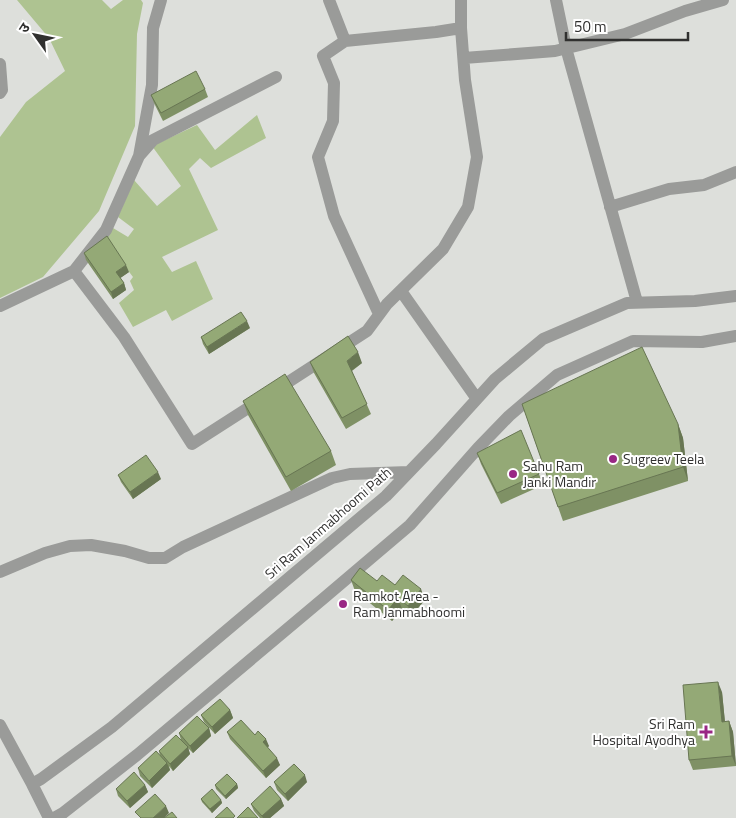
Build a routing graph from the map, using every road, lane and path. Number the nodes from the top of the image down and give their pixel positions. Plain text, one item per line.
1 (161, 0) edge
2 (329, 0) edge
3 (460, 0) edge
4 (556, 0) edge
5 (723, 0) edge
6 (461, 28) junction
7 (345, 41) junction
8 (566, 48) junction
9 (464, 58) junction
10 (0, 64) edge
11 (276, 77) dead end
12 (0, 93) edge
13 (139, 156) junction
14 (736, 172) edge
15 (610, 207) junction
16 (74, 271) junction
17 (400, 290) junction
18 (736, 296) edge
19 (637, 302) junction
20 (0, 306) edge
21 (379, 314) junction
22 (736, 336) edge
23 (477, 399) junction
24 (409, 472) junction
25 (0, 572) edge
26 (0, 725) edge
27 (32, 784) junction
28 (49, 818) edge
29 (54, 818) edge

1 - 13 street
2 - 7 street
3 - 6 street
4 - 8 street
5 - 8 street
6 - 7 street
6 - 9 street
7 - 21 street
8 - 9 street
8 - 15 street
9 - 17 street
10 - 12 street
11 - 13 street
13 - 16 street
14 - 15 street
15 - 19 street
16 - 20 street
16 - 21 street
17 - 21 street
17 - 23 street
18 - 19 street, Sri Ram Janmabhoomi Path
19 - 23 street, Sri Ram Janmabhoomi Path
22 - 29 street
23 - 24 street, Sri Ram Janmabhoomi Path
24 - 25 street
24 - 27 street, Sri Ram Janmabhoomi Path
26 - 27 street
27 - 28 street

